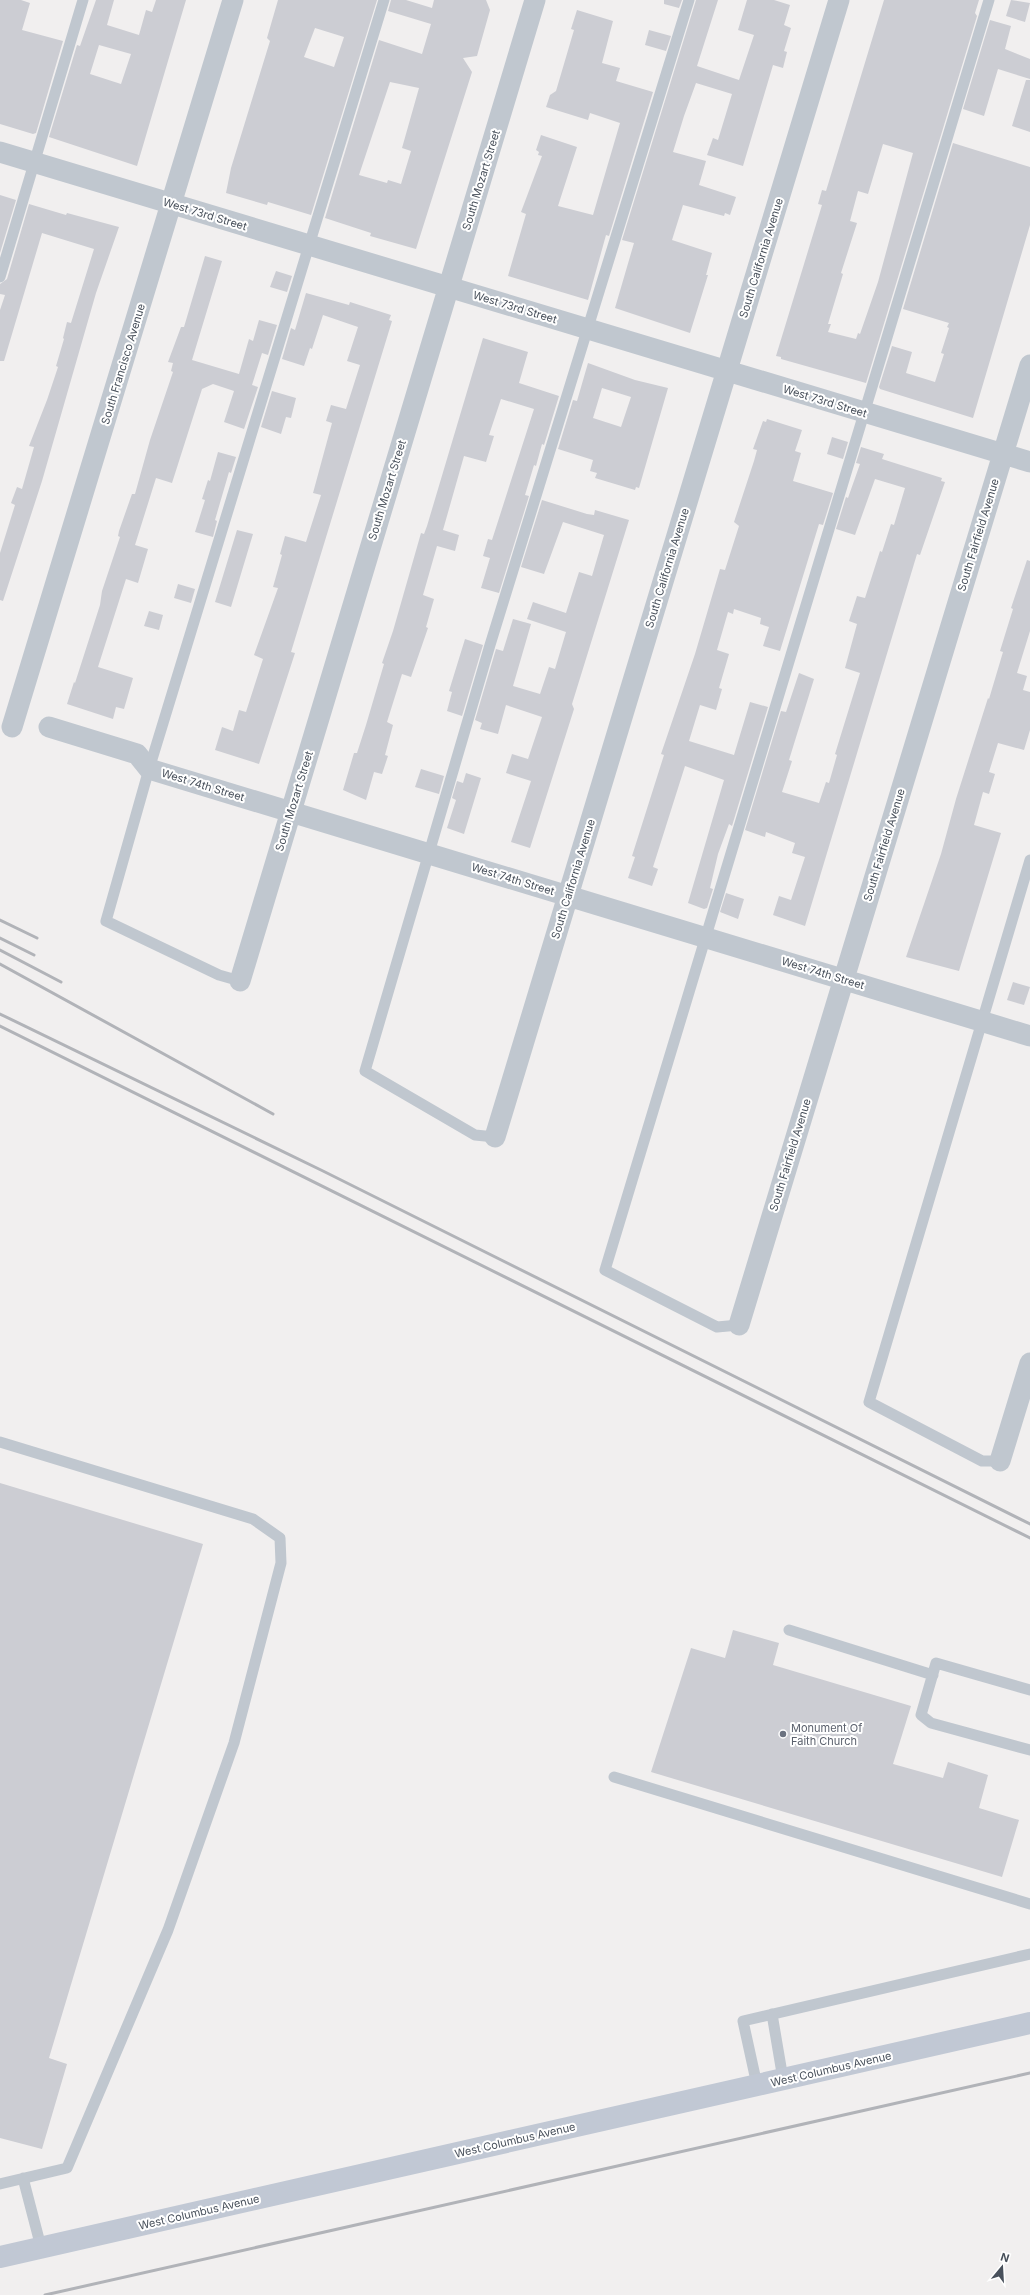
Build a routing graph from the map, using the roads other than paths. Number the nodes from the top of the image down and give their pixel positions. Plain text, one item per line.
1 (83, 0) edge
2 (233, 0) edge
3 (384, 0) edge
4 (535, 0) edge
5 (689, 0) edge
6 (839, 0) edge
7 (989, 0) edge
8 (0, 152) edge
9 (34, 162) junction
10 (172, 204) junction
11 (309, 245) junction
12 (0, 277) edge
13 (448, 287) junction
14 (587, 329) junction
15 (1030, 365) edge
16 (727, 371) junction
17 (863, 412) junction
18 (1003, 454) junction
19 (1030, 462) edge
20 (12, 727) dead end
21 (49, 727) dead end
22 (149, 769) junction
23 (291, 812) junction
24 (430, 854) junction
25 (1030, 860) edge
26 (568, 896) junction
27 (706, 938) junction
28 (844, 979) junction
29 (240, 981) joint
30 (982, 1021) junction
31 (1030, 1036) edge
32 (495, 1137) joint
33 (739, 1325) joint
34 (1030, 1363) edge
35 (0, 1442) edge
36 (1000, 1461) joint
37 (789, 1630) dead end
38 (933, 1675) junction
39 (1030, 1690) edge
40 (1030, 1750) edge
41 (614, 1777) dead end
42 (1030, 1904) edge
43 (1030, 1954) edge
44 (772, 2014) junction
45 (1030, 2023) edge
46 (783, 2079) junction
47 (757, 2085) junction
48 (23, 2178) junction
49 (0, 2184) edge
50 (41, 2248) junction
51 (0, 2257) edge

1 - 9 lane
2 - 10 street, South Francisco Avenue
3 - 11 lane
4 - 13 street, South Mozart Street
5 - 14 lane
6 - 16 street, South California Avenue
7 - 17 lane
8 - 9 street, West 73rd Street
9 - 10 street, West 73rd Street
9 - 12 lane
10 - 11 street, West 73rd Street
10 - 20 street, South Francisco Avenue
11 - 13 street, West 73rd Street
11 - 22 lane
13 - 14 street, West 73rd Street
13 - 23 street, South Mozart Street
14 - 16 street, West 73rd Street
14 - 24 lane
15 - 18 street, South Fairfield Avenue
16 - 17 street, West 73rd Street
16 - 26 street, South California Avenue
17 - 18 street, West 73rd Street
17 - 27 lane
18 - 19 street, West 73rd Street
18 - 28 street, South Fairfield Avenue
21 - 22 street, West 74th Street
22 - 23 street, West 74th Street
22 - 29 lane
23 - 24 street, West 74th Street
23 - 29 street, South Mozart Street
24 - 26 street, West 74th Street
24 - 32 lane
25 - 30 lane
26 - 27 street, West 74th Street
26 - 32 street, South California Avenue
27 - 28 street, West 74th Street
27 - 33 lane
28 - 30 street, West 74th Street
28 - 33 street, South Fairfield Avenue
30 - 31 street, West 74th Street
30 - 36 lane
34 - 36 street
35 - 48 lane
37 - 38 lane
38 - 39 lane
38 - 40 lane
41 - 42 lane
43 - 44 lane
44 - 46 lane
44 - 47 lane
45 - 46 main road, West Columbus Avenue
46 - 47 main road, West Columbus Avenue
47 - 50 main road, West Columbus Avenue
48 - 49 lane
48 - 50 lane
50 - 51 main road, West Columbus Avenue

